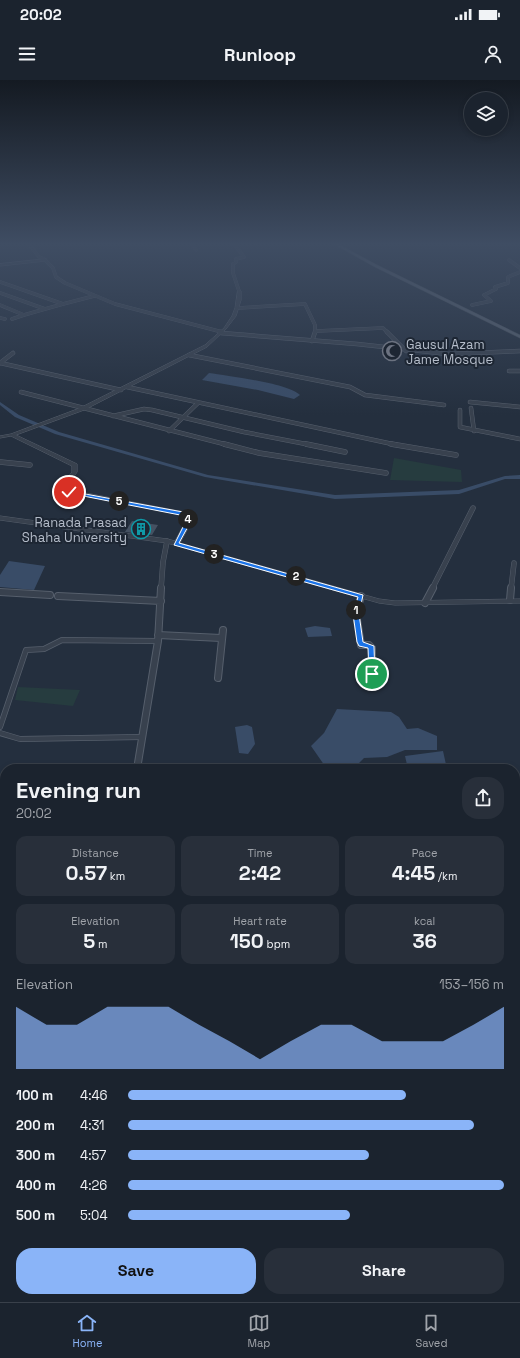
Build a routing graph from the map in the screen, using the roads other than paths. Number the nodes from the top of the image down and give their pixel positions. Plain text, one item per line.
1 (23, 301) edge
2 (54, 301) edge
3 (75, 301) edge
4 (110, 301) edge
5 (238, 301) edge
6 (446, 301) edge
7 (491, 301) edge
8 (63, 304) junction
9 (472, 304) dead end
10 (0, 306) edge
11 (238, 308) junction
12 (45, 309) junction
13 (24, 315) junction
14 (0, 318) edge
15 (5, 318) dead end
16 (12, 319) dead end
17 (317, 331) junction
18 (221, 332) junction
19 (520, 337) edge
20 (312, 341) junction
21 (406, 351) junction
22 (520, 351) edge
23 (13, 353) dead end
24 (189, 355) junction
25 (0, 363) edge
26 (509, 371) dead end
27 (520, 372) edge
28 (127, 387) junction
29 (121, 390) junction
30 (21, 392) dead end
31 (470, 402) dead end
32 (198, 403) junction
33 (444, 405) dead end
34 (520, 407) edge
35 (471, 408) dead end
36 (82, 409) junction
37 (460, 410) dead end
38 (109, 416) junction
39 (184, 418) junction
40 (169, 431) junction
41 (474, 431) junction
42 (12, 434) junction
43 (0, 437) edge
44 (520, 439) edge
45 (344, 452) dead end
46 (456, 455) dead end
47 (0, 462) edge
48 (30, 465) dead end
49 (386, 473) dead end
50 (473, 508) dead end
51 (0, 518) edge
52 (167, 541) junction
53 (176, 544) junction
54 (514, 563) dead end
55 (0, 592) edge
56 (50, 595) dead end
57 (58, 596) dead end
58 (361, 596) junction
59 (510, 600) junction
60 (161, 601) junction
61 (520, 601) edge
62 (425, 603) junction
63 (223, 630) dead end
64 (158, 638) junction
65 (221, 638) junction
66 (372, 674) dead end
67 (218, 678) dead end
68 (0, 727) edge
69 (0, 733) edge
70 (142, 737) junction
71 (138, 764) edge

1 - 12 street
2 - 8 street
3 - 8 street
4 - 18 street
5 - 11 street
6 - 19 main road
7 - 9 street
8 - 12 street
10 - 13 street
11 - 17 street
11 - 18 street
12 - 13 street
13 - 16 street
14 - 15 street
17 - 20 street
17 - 21 street
18 - 20 street
18 - 24 street
20 - 21 street
21 - 22 street
23 - 25 street
24 - 28 street
24 - 33 street
25 - 29 street
26 - 27 street
28 - 29 street
28 - 32 street
29 - 36 street
30 - 36 street
31 - 34 street
32 - 39 street
32 - 46 street
35 - 41 street
36 - 38 street
36 - 42 street
37 - 41 street
38 - 39 street
38 - 40 street
39 - 40 street
39 - 45 street
40 - 49 street
41 - 44 street
42 - 43 street
42 - 53 street
47 - 48 street
50 - 62 street
51 - 52 street
52 - 53 street
52 - 60 street
53 - 58 street
54 - 59 street
55 - 56 street
57 - 60 street
58 - 62 street
58 - 66 street
59 - 61 street
59 - 62 street
60 - 64 street
63 - 65 street
64 - 65 street
64 - 68 street
64 - 70 street
65 - 67 street
69 - 70 street
70 - 71 street

